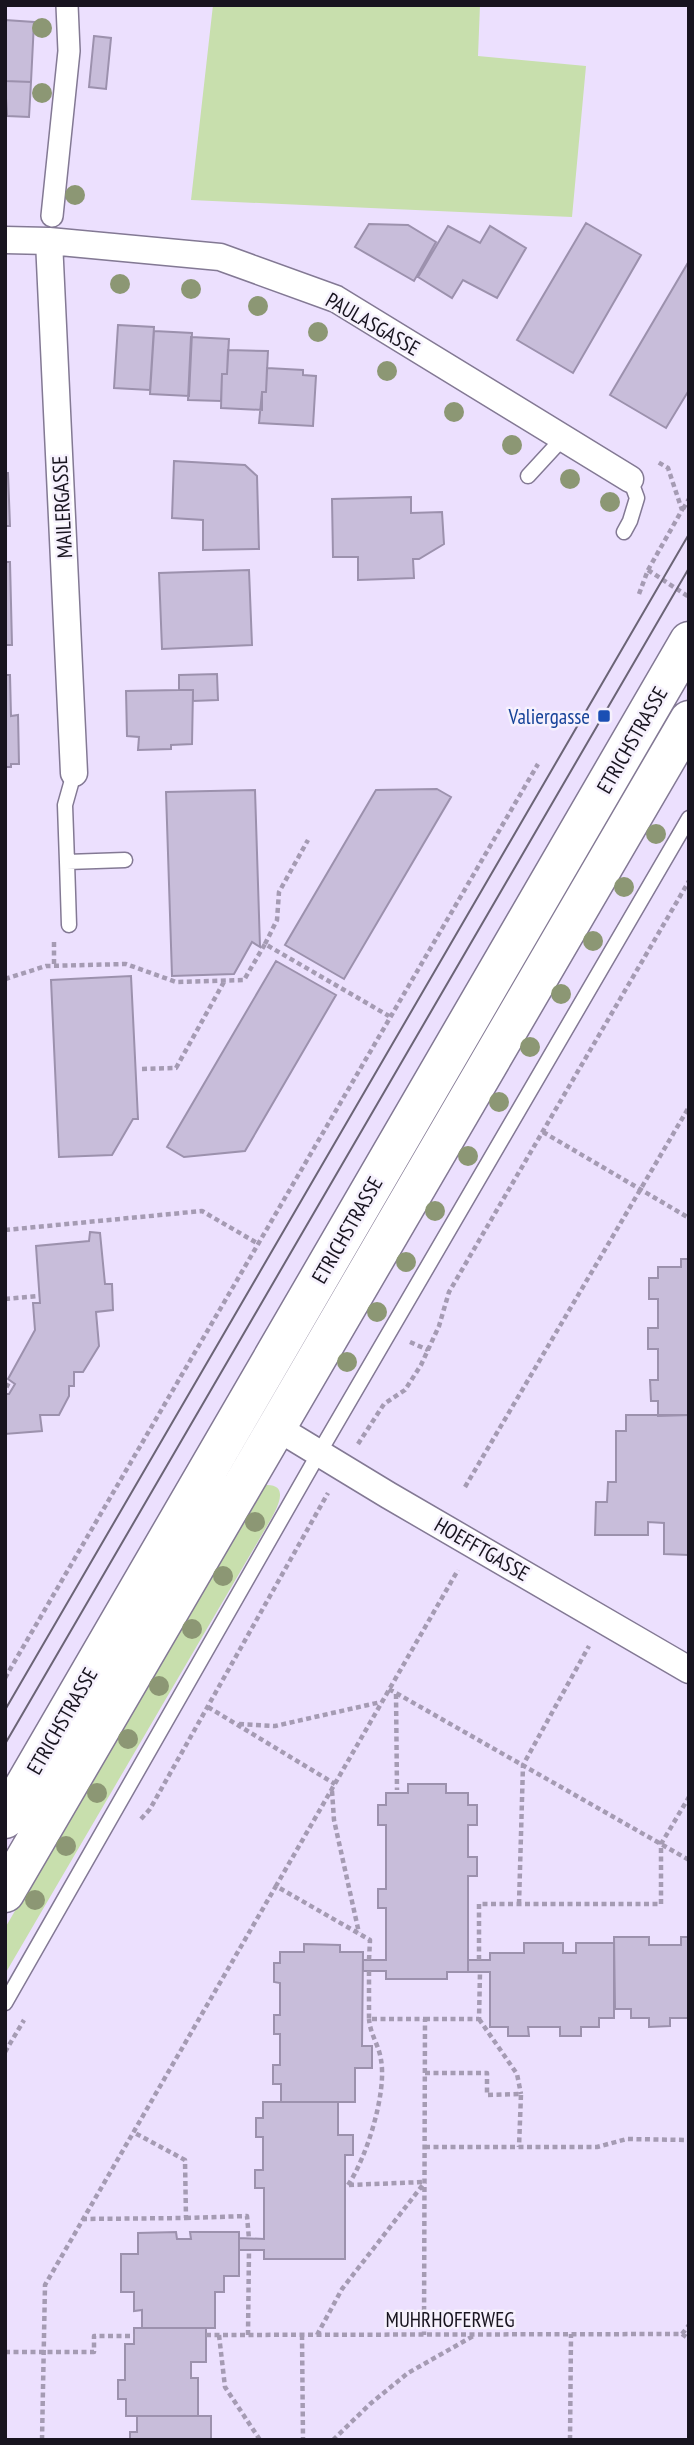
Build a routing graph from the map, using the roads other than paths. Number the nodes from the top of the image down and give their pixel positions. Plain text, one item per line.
1 (67, 5) edge
2 (51, 229) junction
3 (5, 240) edge
4 (563, 438) junction
5 (527, 476) dead end
6 (630, 479) joint
7 (624, 532) dead end
8 (686, 623) edge
9 (689, 719) edge
10 (74, 773) joint
11 (689, 818) edge
12 (125, 860) dead end
13 (67, 862) junction
14 (69, 925) dead end
15 (276, 1427) junction
16 (319, 1453) junction
17 (689, 1670) edge
18 (5, 1819) edge
19 (5, 1893) edge
20 (5, 2003) edge

1 - 2 street, MAILERGASSE
2 - 3 street, PAULASGASSE
2 - 4 street, PAULASGASSE
2 - 10 street, MAILERGASSE
4 - 5 lane
4 - 6 street, PAULASGASSE
6 - 7 lane
8 - 18 main road, ETRICHSTRASSE
9 - 15 main road, ETRICHSTRASSE
10 - 13 lane
11 - 16 lane
12 - 13 lane
13 - 14 lane
15 - 16 street, HOEFFTGASSE
15 - 19 main road, ETRICHSTRASSE
16 - 17 street, HOEFFTGASSE
16 - 20 lane

